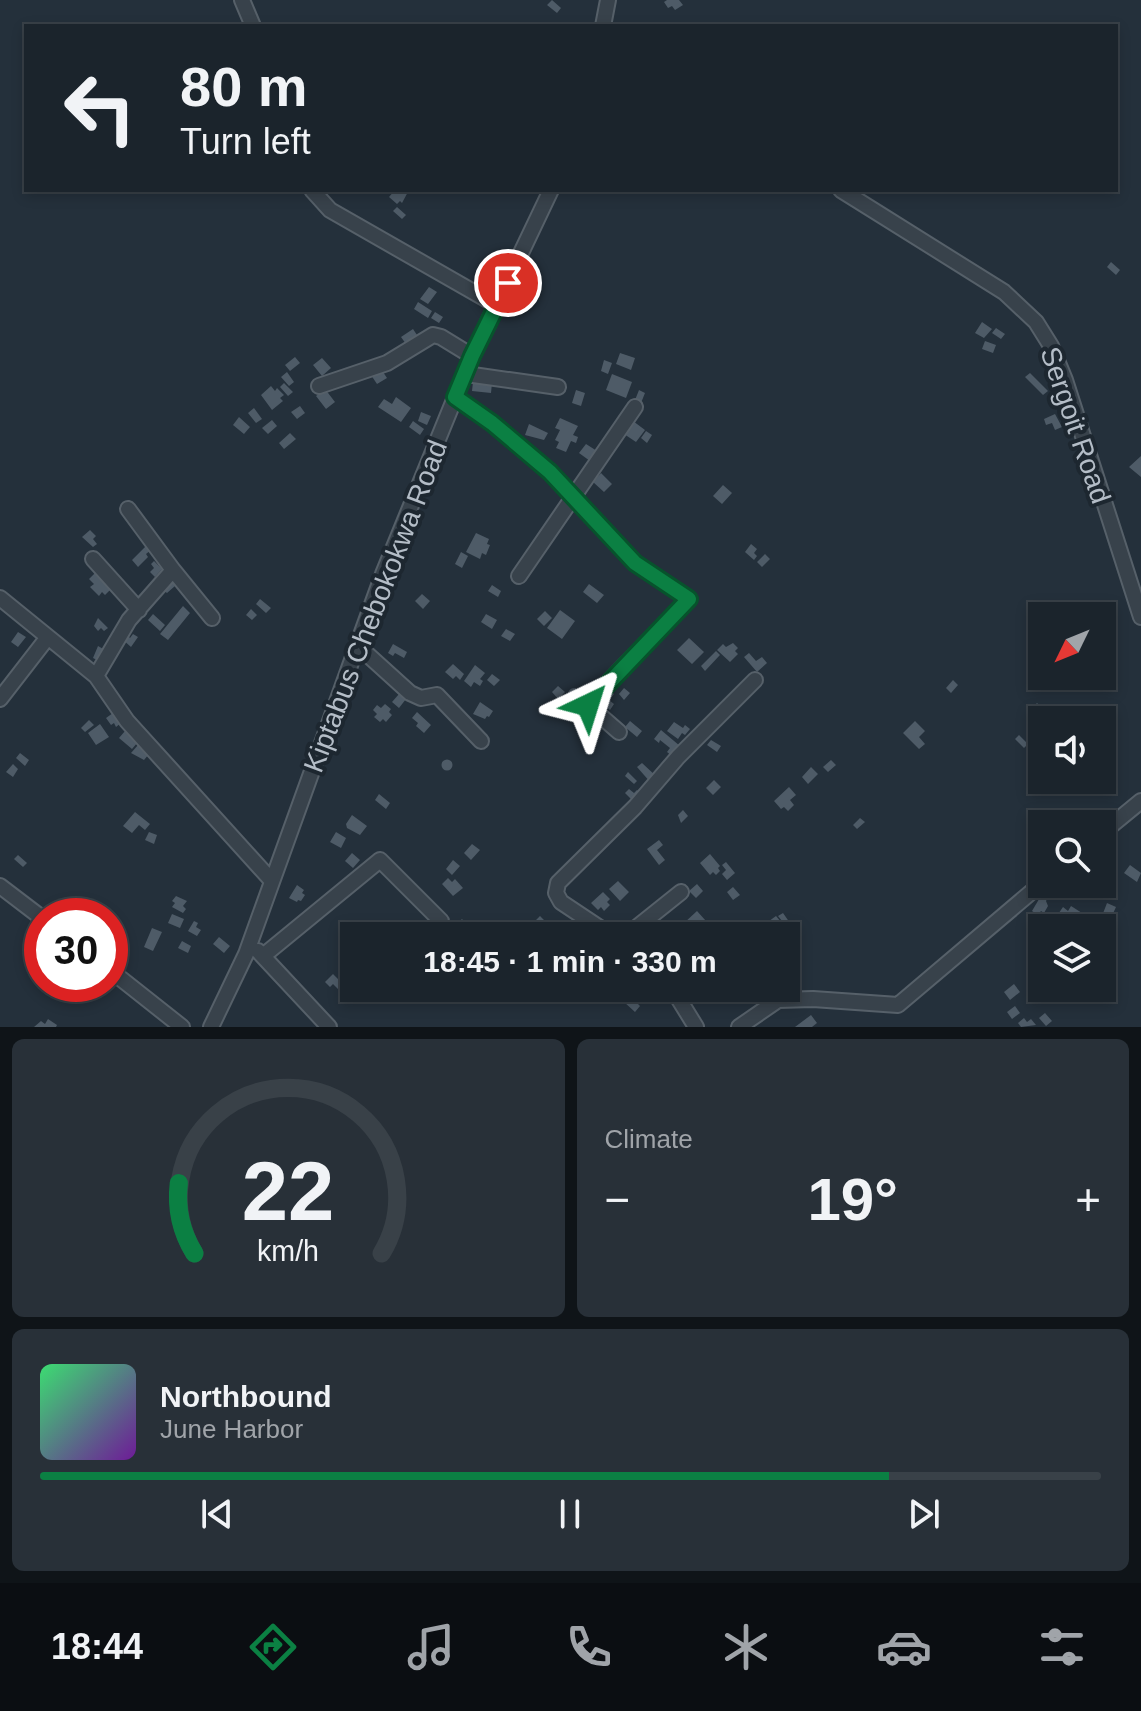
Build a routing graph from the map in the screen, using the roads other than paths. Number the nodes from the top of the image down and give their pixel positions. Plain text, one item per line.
1 (242, 0) edge
2 (608, 0) edge
3 (252, 24) edge
4 (603, 24) edge
5 (314, 192) edge
6 (550, 192) edge
7 (844, 192) edge
8 (498, 306) junction
9 (472, 356) junction
10 (466, 374) junction
11 (319, 386) dead end
12 (558, 387) dead end
13 (455, 397) junction
14 (635, 407) dead end
15 (573, 496) junction
16 (128, 509) dead end
17 (93, 559) dead end
18 (173, 570) junction
19 (519, 576) dead end
20 (0, 598) edge
21 (134, 615) junction
22 (1141, 617) edge
23 (212, 618) dead end
24 (48, 637) junction
25 (357, 645) junction
26 (96, 676) junction
27 (755, 680) dead end
28 (0, 699) edge
29 (619, 732) dead end
30 (481, 741) dead end
31 (1141, 801) edge
32 (1116, 822) edge
33 (272, 881) junction
34 (0, 886) edge
35 (681, 892) dead end
36 (1028, 895) edge
37 (24, 904) edge
38 (441, 921) dead end
39 (591, 922) edge
40 (644, 922) edge
41 (250, 943) junction
42 (263, 956) junction
43 (128, 984) edge
44 (681, 1002) edge
45 (182, 1027) edge
46 (211, 1027) edge
47 (329, 1027) edge
48 (696, 1027) edge
49 (739, 1027) edge

1 - 3 street
2 - 4 street
5 - 8 street
6 - 8 street, Kiptabus Chebokokwa Road
7 - 22 street, Sergoit Road
8 - 9 street, Kiptabus Chebokokwa Road
9 - 10 street, Kiptabus Chebokokwa Road
9 - 11 street
10 - 12 street
10 - 13 street, Kiptabus Chebokokwa Road
13 - 15 street
13 - 25 street, Kiptabus Chebokokwa Road
14 - 15 street
15 - 19 street
15 - 29 street
16 - 18 street
17 - 21 street
18 - 21 street
18 - 23 street
20 - 24 street
21 - 26 street
24 - 26 street
24 - 28 street
25 - 30 street
25 - 33 street, Kiptabus Chebokokwa Road
26 - 33 street
27 - 39 street
31 - 32 street
33 - 41 street, Kiptabus Chebokokwa Road
34 - 37 street
35 - 40 street
36 - 49 street
38 - 42 street
41 - 42 street
41 - 46 street, Kiptabus Chebokokwa Road
42 - 47 street
43 - 45 street
44 - 48 street

